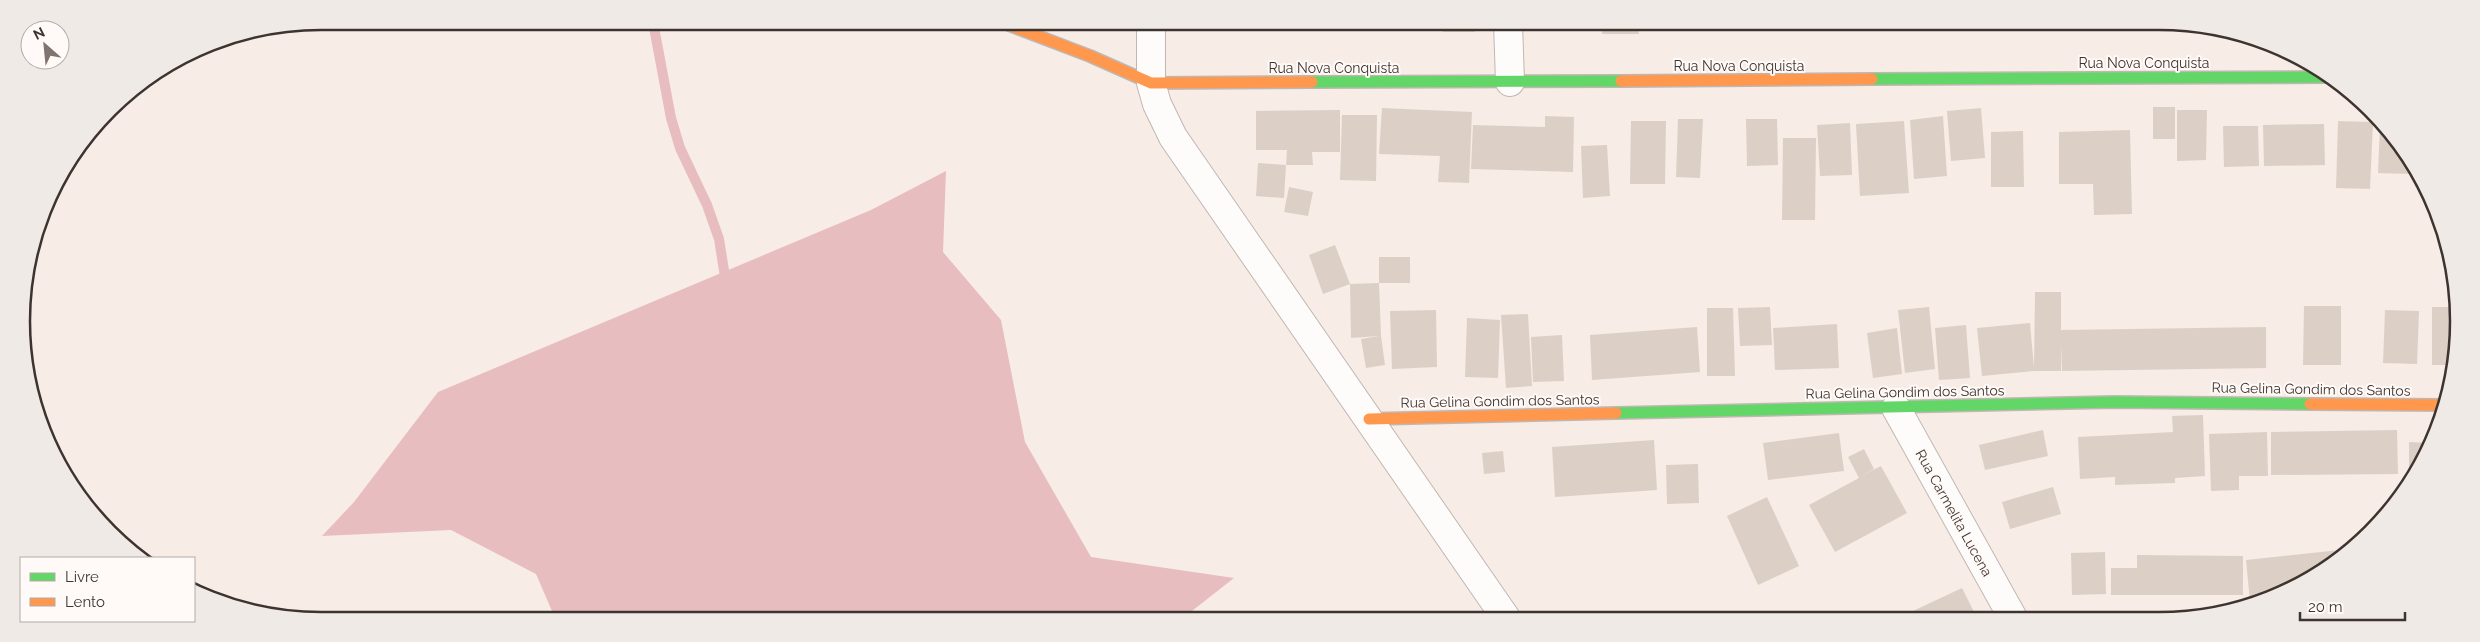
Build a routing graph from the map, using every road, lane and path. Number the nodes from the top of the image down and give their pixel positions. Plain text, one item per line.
1 (1022, 30) edge
2 (1151, 30) edge
3 (1508, 30) edge
4 (2318, 77) edge
5 (1510, 82) junction
6 (1151, 83) junction
7 (2438, 405) edge
8 (1896, 408) junction
9 (1368, 419) junction
10 (1502, 612) edge
11 (2010, 612) edge

1 - 6 street
2 - 6 street
3 - 5 street
4 - 5 street, Rua Nova Conquista
5 - 6 street, Rua Nova Conquista
6 - 9 street
7 - 8 street, Rua Gelina Gondim dos Santos
8 - 9 street, Rua Gelina Gondim dos Santos
8 - 11 street, Rua Carmelita Lucena
9 - 10 street

